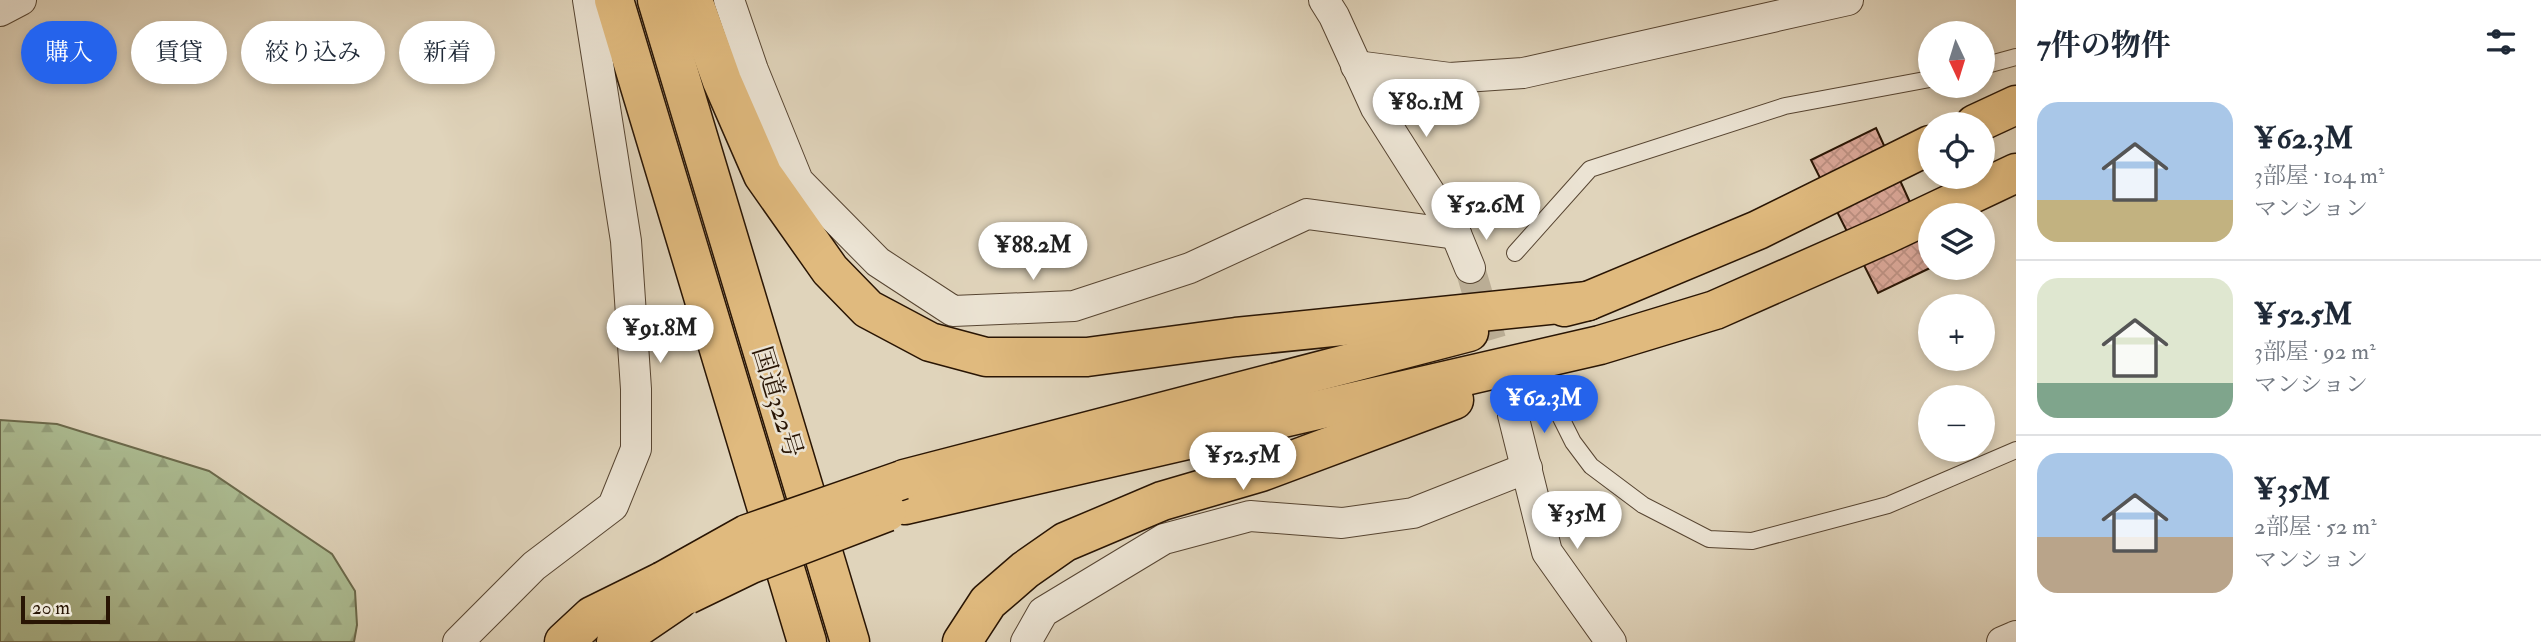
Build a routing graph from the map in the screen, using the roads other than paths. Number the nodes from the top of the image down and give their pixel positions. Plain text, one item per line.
1 (21, 0) edge
2 (588, 0) edge
3 (614, 0) edge
4 (657, 0) edge
5 (692, 0) edge
6 (729, 0) edge
7 (1324, 0) edge
8 (1848, 0) edge
9 (0, 11) edge
10 (2016, 57) edge
11 (1995, 63) edge
12 (1356, 66) junction
13 (1918, 81) edge
14 (2016, 105) edge
15 (1995, 115) edge
16 (1918, 151) edge
17 (2016, 173) edge
18 (1456, 234) junction
19 (1515, 253) dead end
20 (1470, 268) tunnel mouth
21 (1588, 301) junction
22 (1600, 345) junction
23 (1556, 408) dead end
24 (1513, 415) tunnel mouth
25 (2016, 450) edge
26 (1527, 468) junction
27 (903, 493) junction
28 (787, 574) junction
29 (671, 590) junction
30 (2016, 636) edge
31 (458, 642) edge
32 (564, 642) edge
33 (616, 642) edge
34 (786, 642) edge
35 (807, 642) edge
36 (850, 642) edge
37 (962, 642) edge
38 (1026, 642) edge
39 (1611, 642) edge
40 (2003, 642) edge

1 - 9 street
2 - 31 street
3 - 28 highway, 国道322号
4 - 36 highway, 国道322号
5 - 21 highway
6 - 18 street
7 - 12 street
8 - 12 street
10 - 11 lane
12 - 18 street
13 - 19 lane
14 - 15 highway
16 - 21 highway
17 - 22 highway
18 - 20 street
21 - 27 highway
22 - 27 highway
22 - 37 highway
23 - 25 lane
24 - 26 street
26 - 38 street
26 - 39 street
27 - 29 highway, bridge
28 - 34 highway
28 - 35 highway, 国道322号
29 - 32 highway
29 - 33 highway
30 - 40 street

